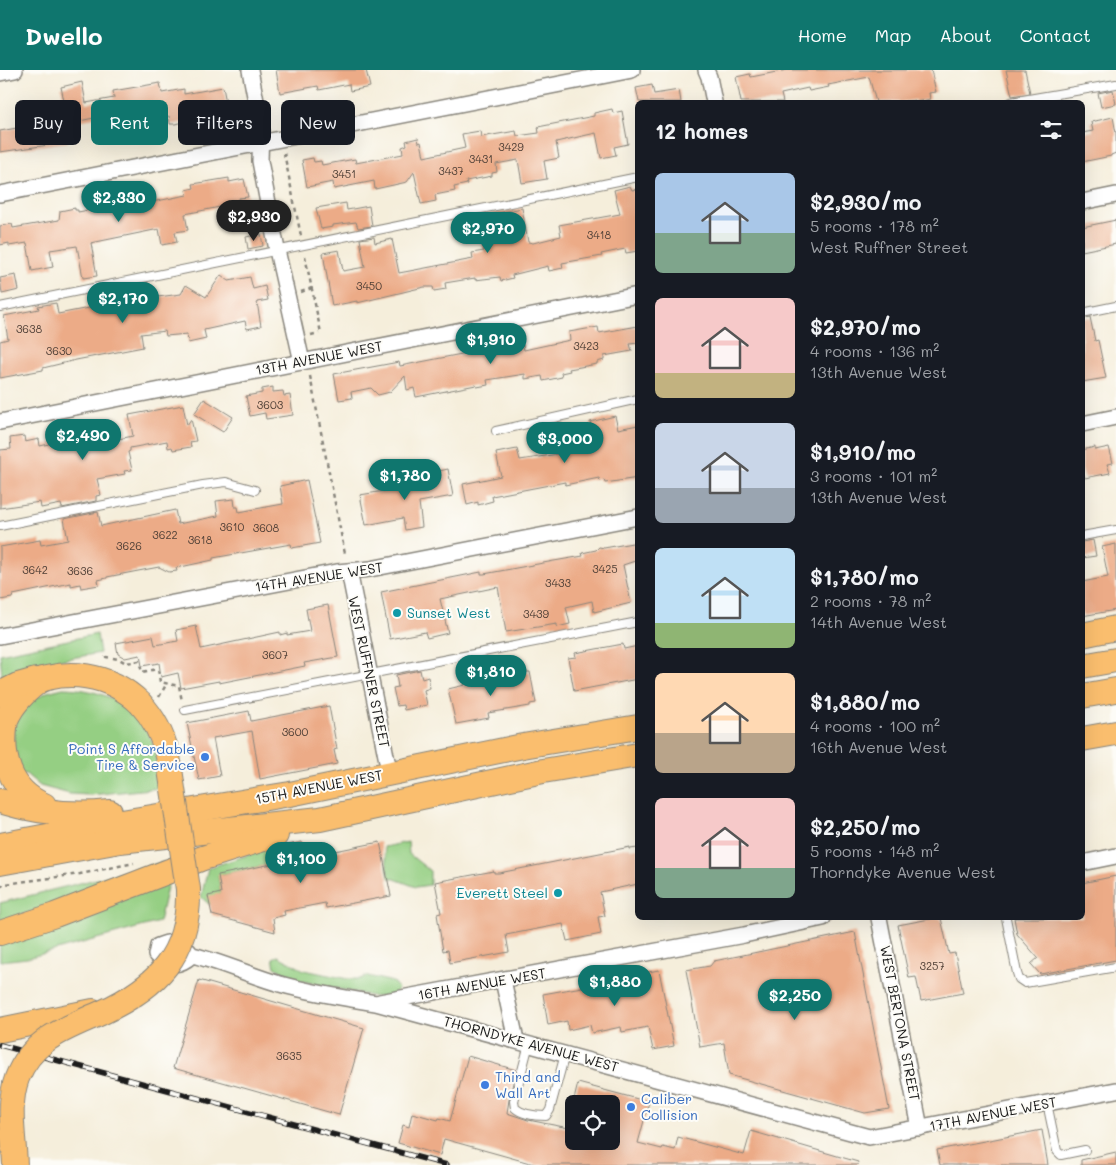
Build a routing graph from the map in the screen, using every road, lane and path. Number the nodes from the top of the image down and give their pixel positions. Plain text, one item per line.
1 (15, 70) edge
2 (250, 70) edge
3 (632, 70) edge
4 (706, 70) edge
5 (0, 73) edge
6 (1116, 84) edge
7 (256, 100) edge
8 (714, 100) edge
9 (1023, 100) edge
10 (271, 142) edge
11 (257, 145) edge
12 (262, 145) edge
13 (635, 178) edge
14 (0, 194) edge
15 (1116, 195) edge
16 (1085, 201) edge
17 (277, 250) junction
18 (635, 295) edge
19 (1116, 306) edge
20 (0, 307) edge
21 (1085, 312) edge
22 (306, 368) junction
23 (635, 400) edge
24 (1116, 418) edge
25 (0, 422) edge
26 (1085, 423) edge
27 (496, 431) dead end
28 (255, 490) dead end
29 (635, 518) edge
30 (0, 526) edge
31 (1116, 530) edge
32 (1085, 535) edge
33 (345, 554) dead end
34 (349, 571) junction
35 (635, 623) edge
36 (1116, 628) edge
37 (1085, 634) edge
38 (0, 636) edge
39 (106, 656) dead end
40 (1116, 660) edge
41 (1085, 665) edge
42 (369, 675) junction
43 (42, 679) junction
44 (167, 684) junction
45 (1116, 690) edge
46 (0, 694) edge
47 (1085, 695) edge
48 (181, 697) dead end
49 (149, 700) junction
50 (0, 704) edge
51 (185, 710) dead end
52 (635, 728) edge
53 (1116, 733) edge
54 (1085, 738) edge
55 (635, 756) edge
56 (392, 773) junction
57 (256, 800) junction
58 (0, 801) edge
59 (66, 813) junction
60 (320, 819) junction
61 (0, 845) edge
62 (1116, 856) edge
63 (1085, 862) edge
64 (0, 863) edge
65 (135, 863) dead end
66 (0, 887) edge
67 (813, 920) edge
68 (879, 920) edge
69 (1006, 920) edge
70 (0, 933) edge
71 (192, 955) dead end
72 (1116, 967) edge
73 (503, 980) junction
74 (376, 1003) junction
75 (112, 1008) junction
76 (0, 1030) edge
77 (522, 1042) junction
78 (565, 1054) junction
79 (1116, 1090) edge
80 (1047, 1103) junction
81 (920, 1128) junction
82 (869, 1137) joint
83 (1085, 1150) dead end
84 (15, 1165) edge

1 - 5 street
2 - 7 street
3 - 10 street
4 - 8 street
6 - 9 lane
11 - 14 street
12 - 17 street
13 - 17 lane
15 - 16 street
17 - 20 lane
17 - 22 street
18 - 22 street, 13TH AVENUE WEST
19 - 21 lane
22 - 25 street, 13TH AVENUE WEST
22 - 33 path
23 - 27 lane
24 - 26 street
28 - 30 lane
29 - 34 street, 14TH AVENUE WEST
31 - 32 lane
34 - 38 street, 14TH AVENUE WEST
34 - 42 street, WEST RUFFNER STREET
35 - 42 lane
36 - 37 main road
39 - 44 path
40 - 41 main road
42 - 51 lane
42 - 56 street, WEST RUFFNER STREET
43 - 46 main road
43 - 49 main road
43 - 50 main road
43 - 59 main road
44 - 48 path
44 - 49 path
45 - 47 main road
49 - 75 main road, bridge
52 - 56 main road, 15TH AVENUE WEST
53 - 54 main road
55 - 60 main road, 15TH AVENUE WEST
56 - 57 main road, 15TH AVENUE WEST
57 - 59 main road
57 - 61 main road, 15TH AVENUE WEST
58 - 59 main road
60 - 64 main road, 15TH AVENUE WEST
60 - 70 main road
62 - 63 street
65 - 66 path
67 - 73 street, 16TH AVENUE WEST
68 - 81 street, WEST BERTONA STREET
69 - 72 lane
71 - 74 street, THORNDYKE AVENUE WEST
73 - 74 street, 16TH AVENUE WEST
73 - 77 street
74 - 77 street, THORNDYKE AVENUE WEST
75 - 76 main road, bridge
75 - 84 main road, bridge
77 - 78 street, THORNDYKE AVENUE WEST
77 - 78 lane
78 - 82 street, THORNDYKE AVENUE WEST
79 - 80 street, 17TH AVENUE WEST
80 - 81 street, 17TH AVENUE WEST
80 - 83 lane
81 - 82 street, 17TH AVENUE WEST

